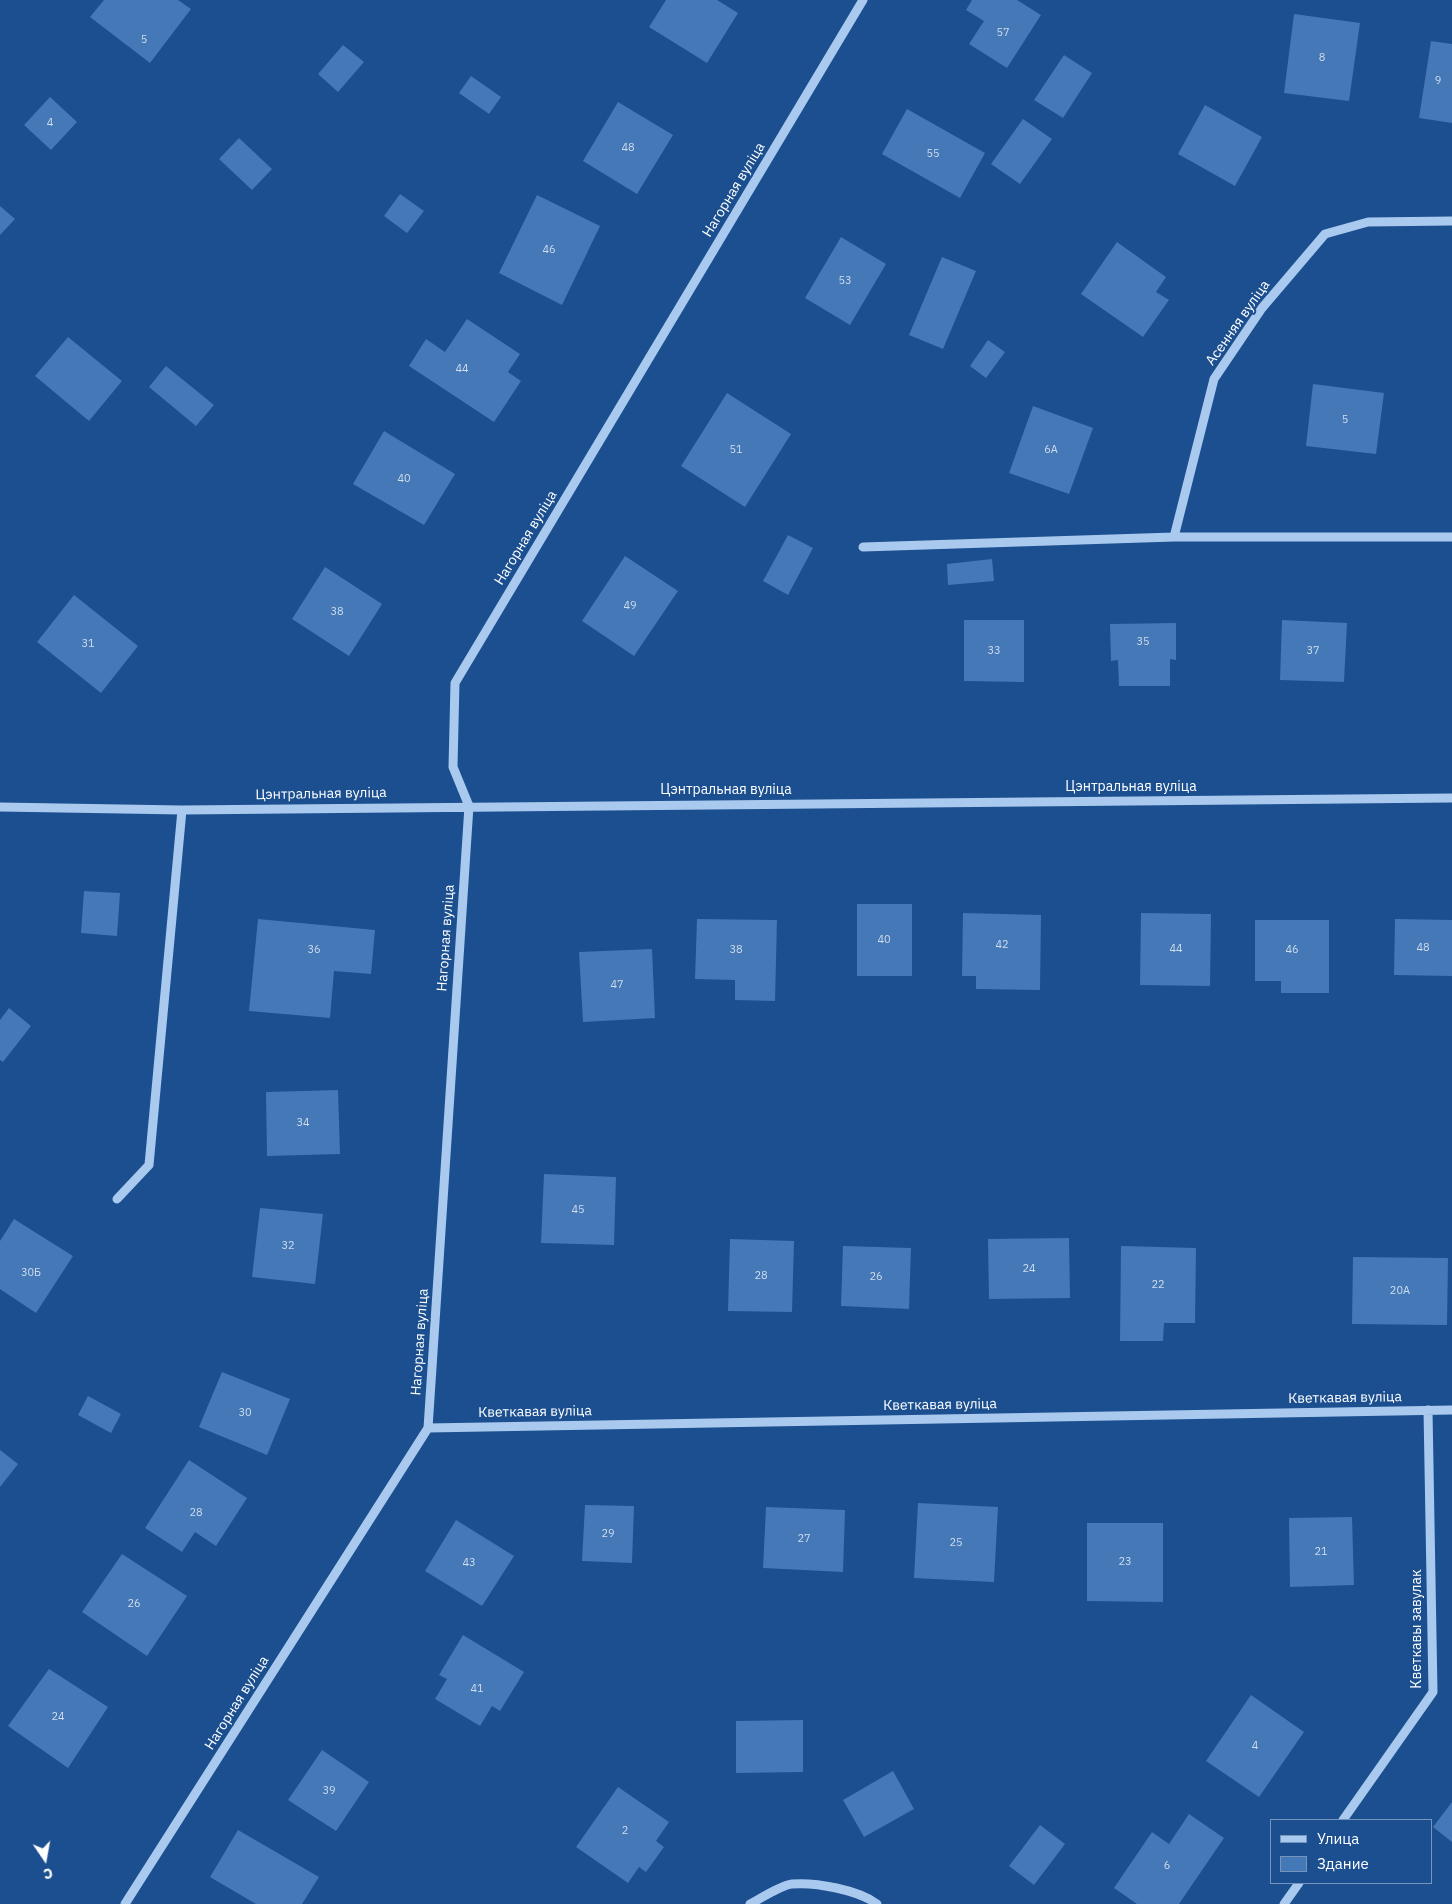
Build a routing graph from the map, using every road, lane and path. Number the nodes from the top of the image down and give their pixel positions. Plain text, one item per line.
1 (863, 0) edge
2 (1452, 221) edge
3 (1174, 537) junction
4 (1452, 537) edge
5 (863, 547) dead end
6 (1452, 798) edge
7 (469, 806) junction
8 (0, 807) edge
9 (182, 810) junction
10 (117, 1198) dead end
11 (1428, 1410) junction
12 (1452, 1410) edge
13 (428, 1428) junction
14 (1344, 1819) edge
15 (1298, 1884) edge
16 (126, 1904) edge
17 (750, 1904) edge
18 (877, 1904) edge
19 (1284, 1904) edge

1 - 7 street, Нагорная вуліца
2 - 3 street, Асенняя вуліца
3 - 4 street
3 - 5 street
6 - 7 street, Цэнтральная вуліца
7 - 9 street, Цэнтральная вуліца
7 - 13 street, Нагорная вуліца
8 - 9 street, Цэнтральная вуліца
9 - 10 street
11 - 12 street, Кветкавая вуліца
11 - 13 street, Кветкавая вуліца
11 - 14 street, Кветкавы завулак
13 - 16 street, Нагорная вуліца
15 - 19 street
17 - 18 street

